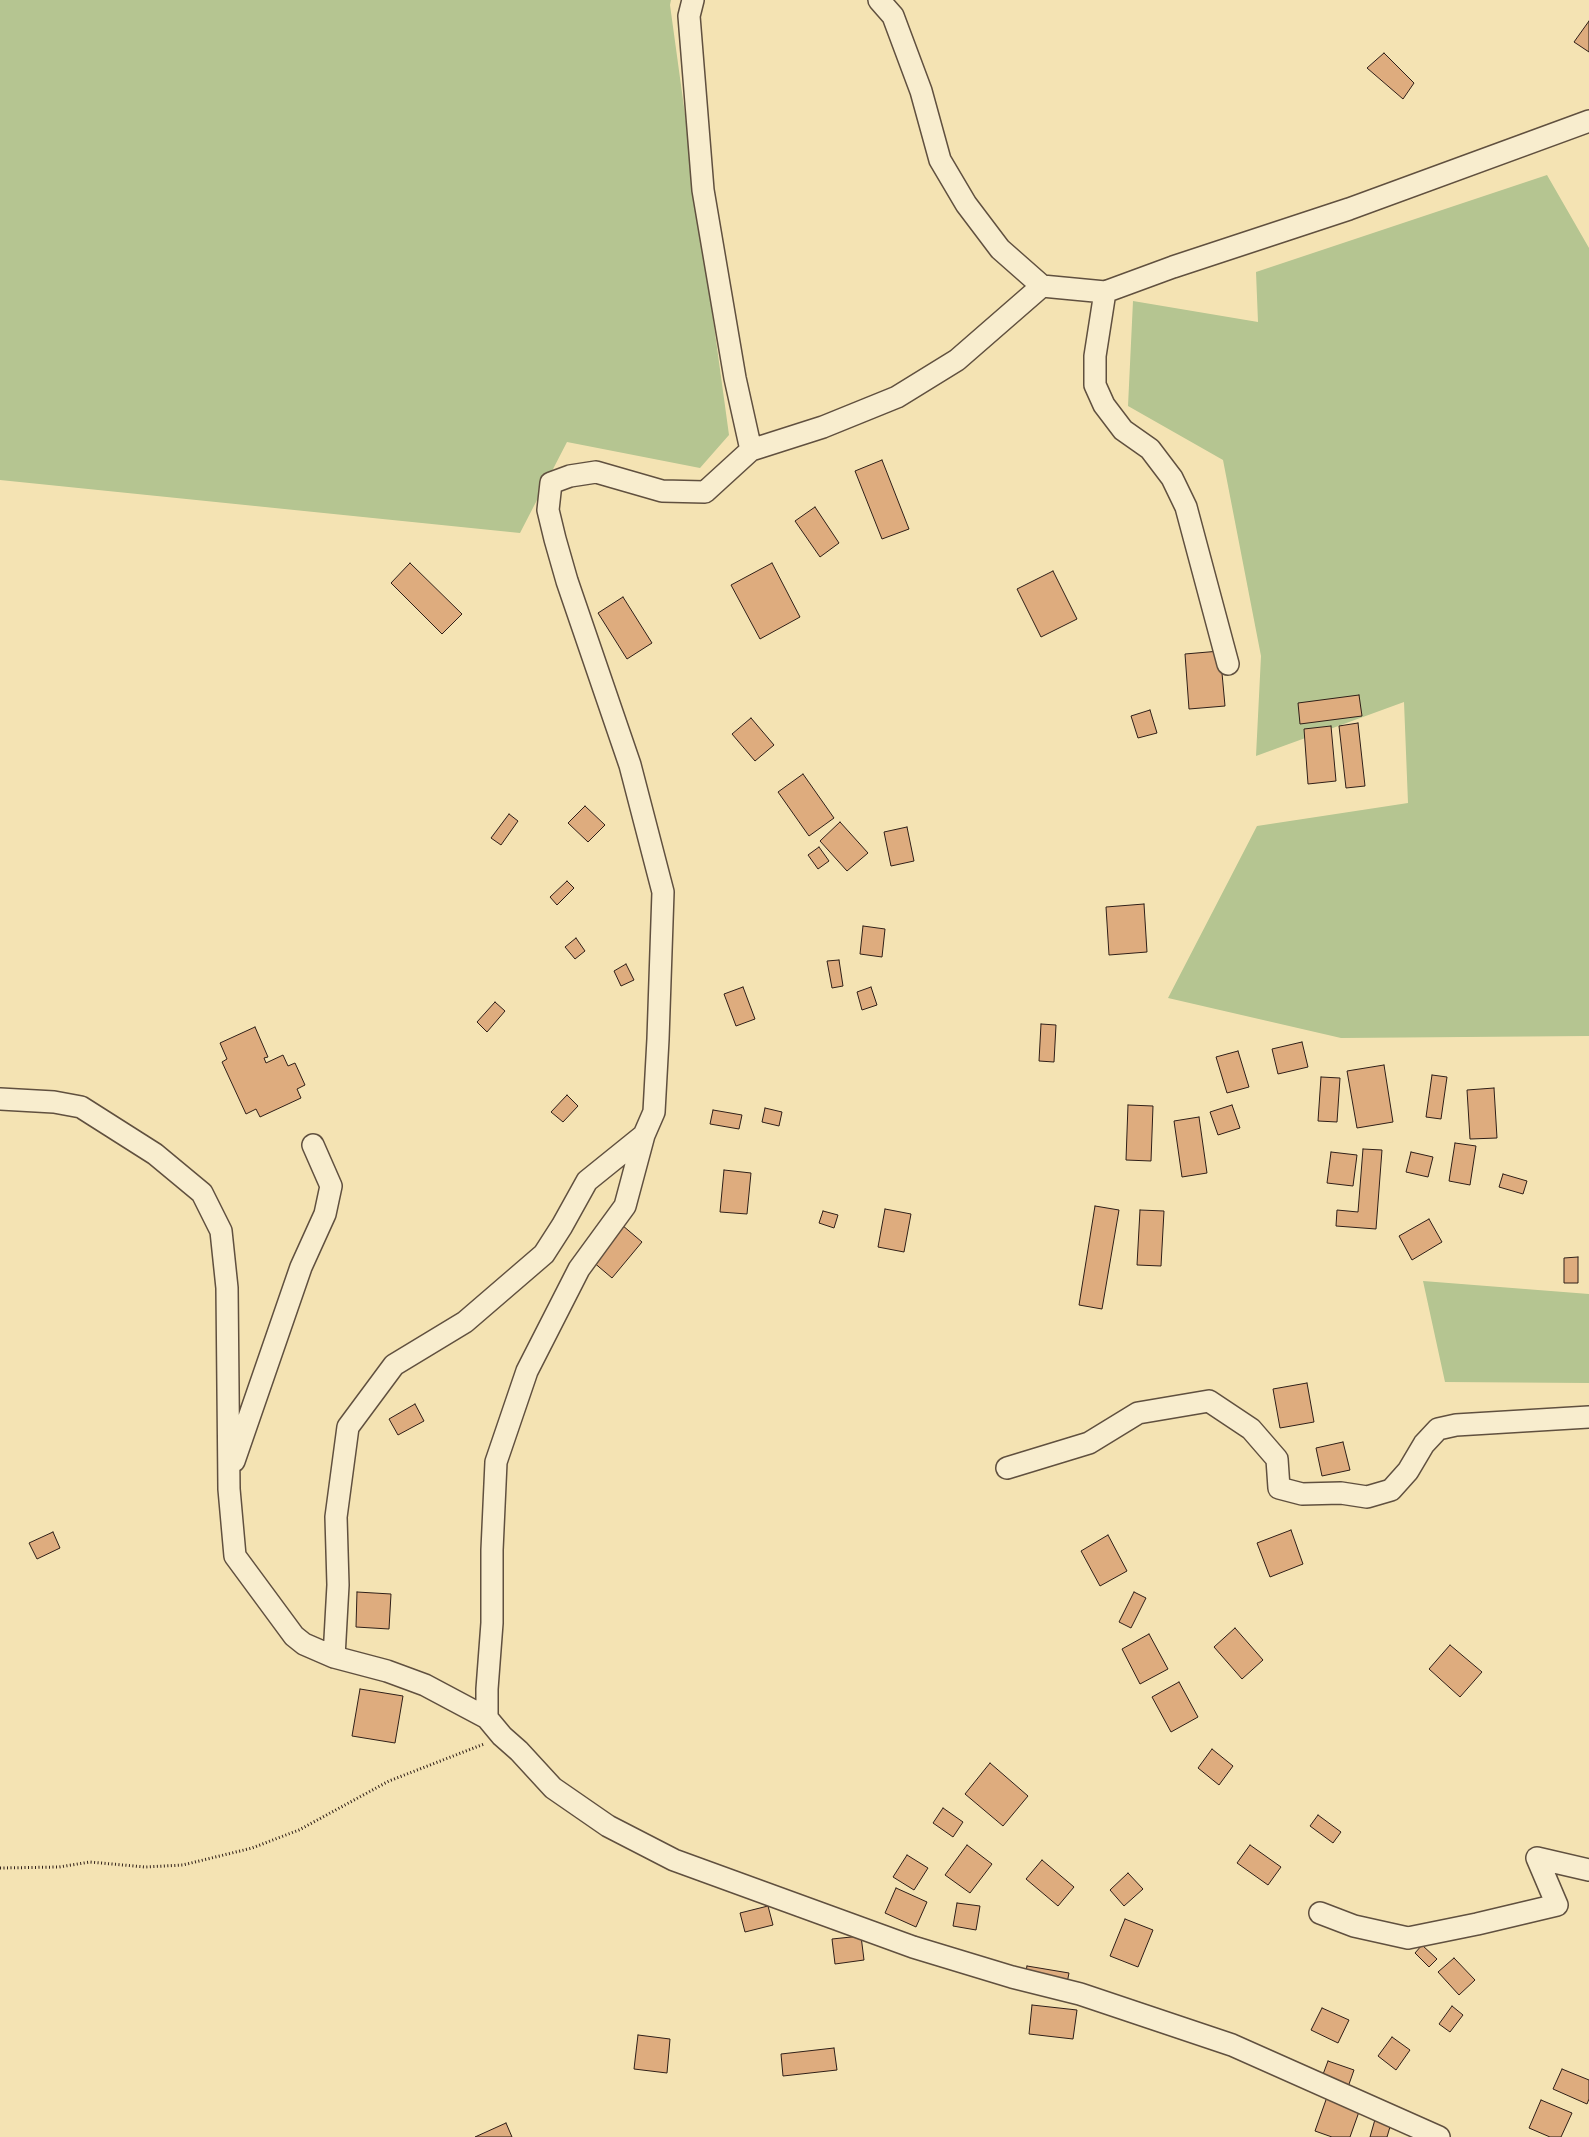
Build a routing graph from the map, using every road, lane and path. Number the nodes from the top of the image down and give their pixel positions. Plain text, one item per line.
1 (693, 0) edge
2 (880, 0) edge
3 (1589, 120) edge
4 (1042, 286) junction
5 (1105, 292) junction
6 (751, 450) junction
7 (1228, 664) dead end
8 (0, 1099) edge
9 (644, 1135) junction
10 (313, 1145) dead end
11 (1589, 1417) edge
12 (1007, 1468) dead end
13 (229, 1476) junction
14 (334, 1657) junction
15 (487, 1718) junction
16 (502, 1736) junction
17 (0, 1868) edge
18 (1589, 1870) edge
19 (1320, 1913) dead end
20 (1439, 2137) edge

1 - 6 street
2 - 4 street
3 - 5 street
4 - 5 street
4 - 6 street
5 - 7 street
6 - 9 street
8 - 13 street
9 - 14 street
9 - 15 street
10 - 13 street
11 - 12 street
13 - 14 street
14 - 15 street
15 - 16 street
16 - 17 path
16 - 20 street
18 - 19 street

